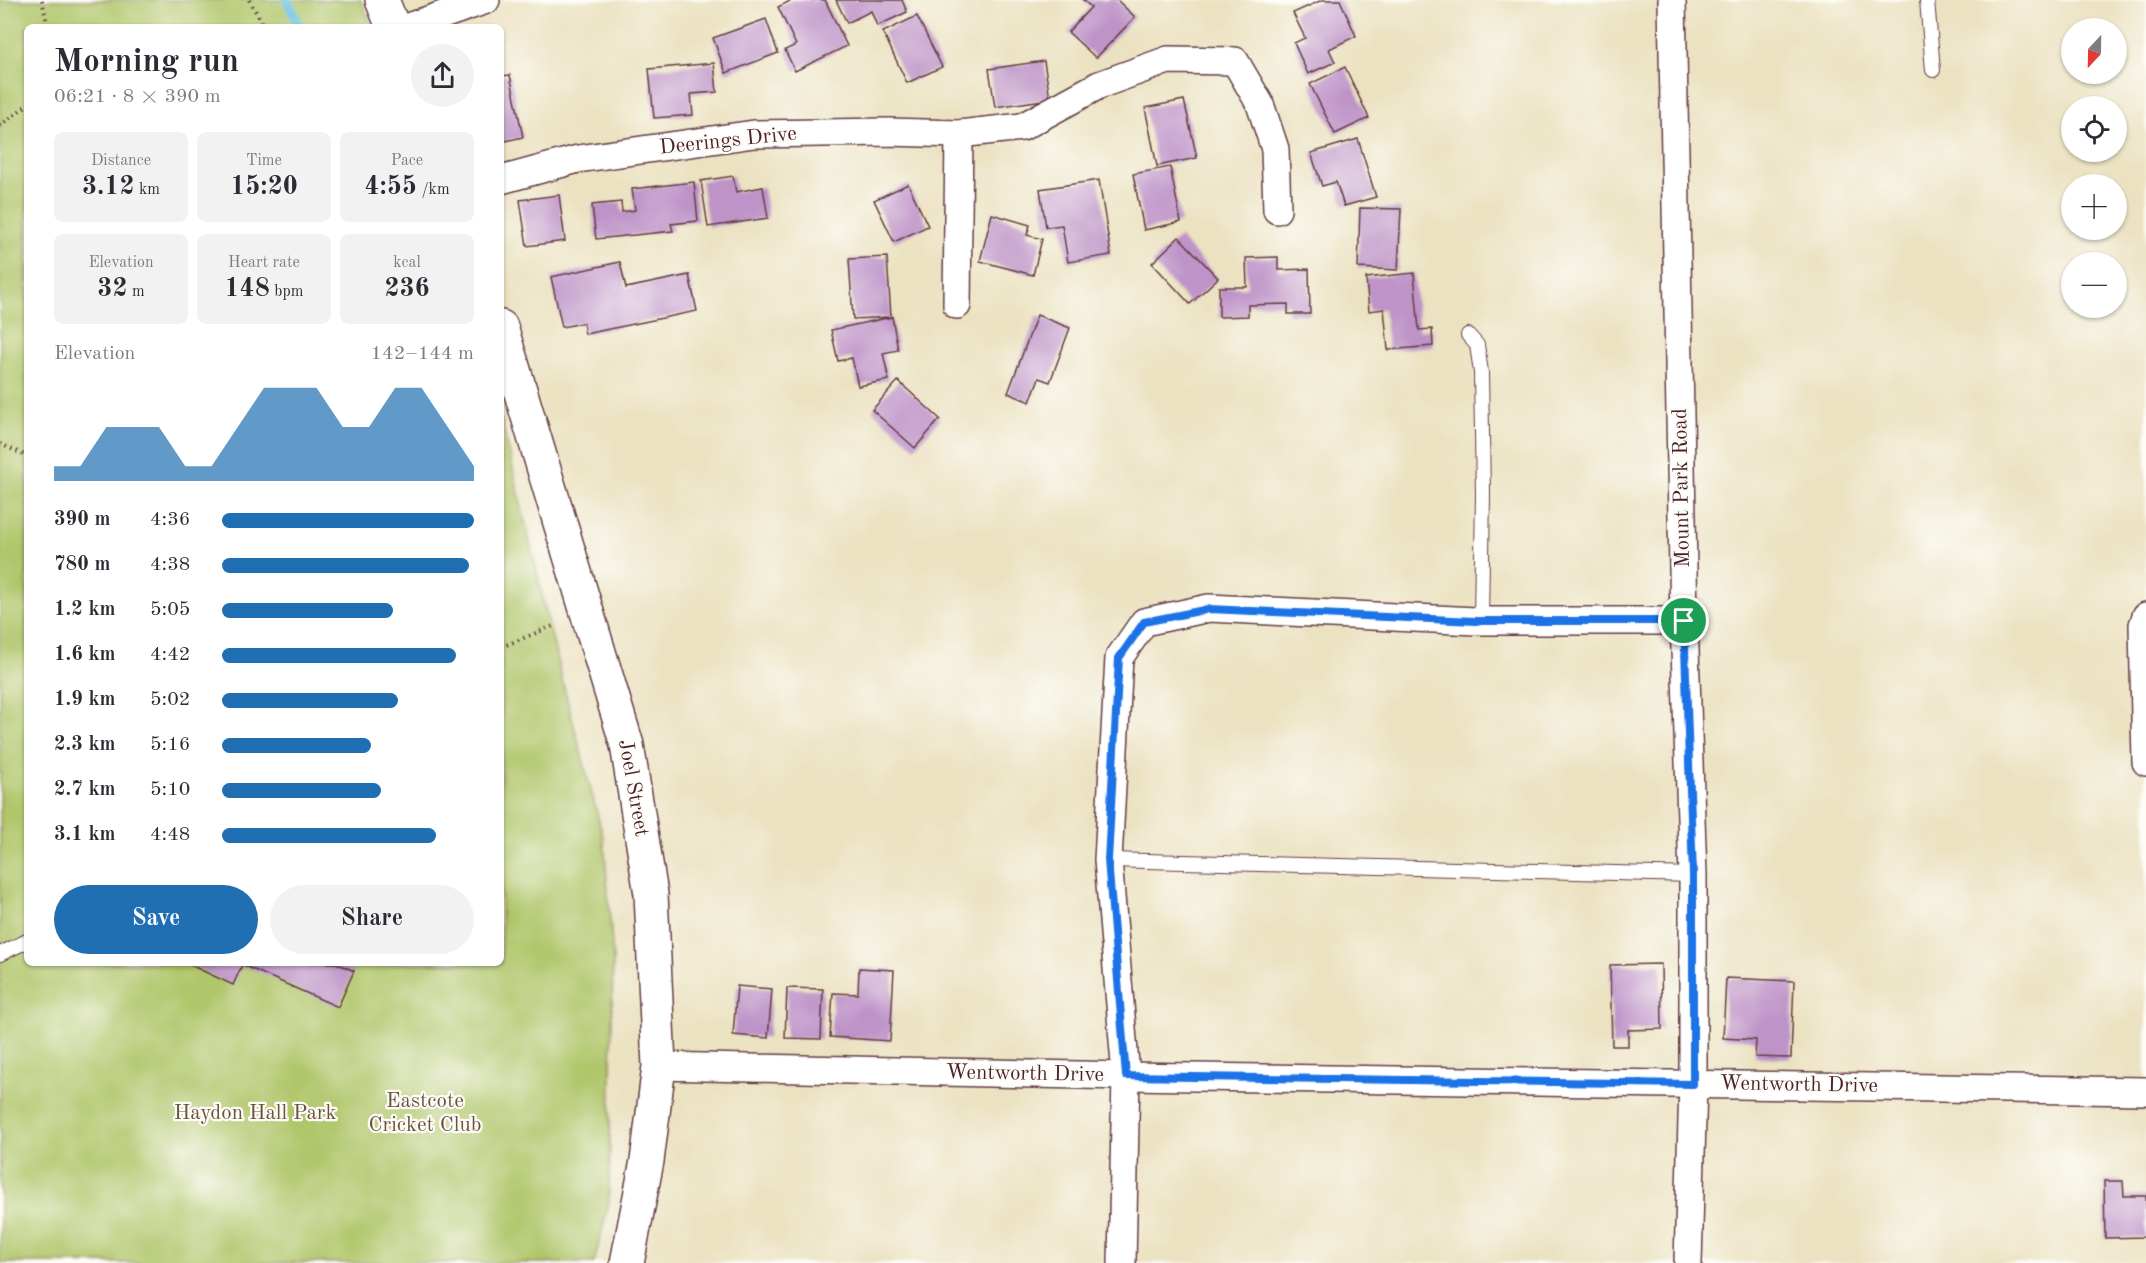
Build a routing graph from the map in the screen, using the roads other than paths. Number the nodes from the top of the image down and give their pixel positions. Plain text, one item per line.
1 (382, 0) edge
2 (486, 0) edge
3 (1672, 0) edge
4 (1927, 0) edge
5 (392, 24) edge
6 (417, 24) edge
7 (1933, 70) dead end
8 (959, 134) junction
9 (504, 179) edge
10 (1277, 210) dead end
11 (957, 305) dead end
12 (1467, 335) dead end
13 (504, 337) edge
14 (2146, 616) edge
15 (1481, 621) junction
16 (1684, 621) junction
17 (2146, 762) edge
18 (1108, 860) junction
19 (1693, 875) junction
20 (24, 942) edge
21 (0, 954) edge
22 (659, 1066) junction
23 (1126, 1076) junction
24 (1693, 1084) junction
25 (2146, 1091) edge
26 (627, 1263) edge
27 (1122, 1263) edge
28 (1688, 1263) edge

1 - 5 main road
2 - 6 street
3 - 16 street, Mount Park Road
4 - 7 lane
8 - 9 street, Deerings Drive
8 - 10 street, Deerings Drive
8 - 11 street
12 - 15 lane
13 - 22 main road, Joel Street
14 - 17 street
15 - 16 street
15 - 18 street
16 - 19 street, Mount Park Road
18 - 19 lane
18 - 23 street
19 - 24 street, Mount Park Road
20 - 21 lane
22 - 23 street, Wentworth Drive
22 - 26 main road, Joel Street
23 - 24 street, Wentworth Drive
23 - 27 street
24 - 25 street, Wentworth Drive
24 - 28 street, Mount Park Road

